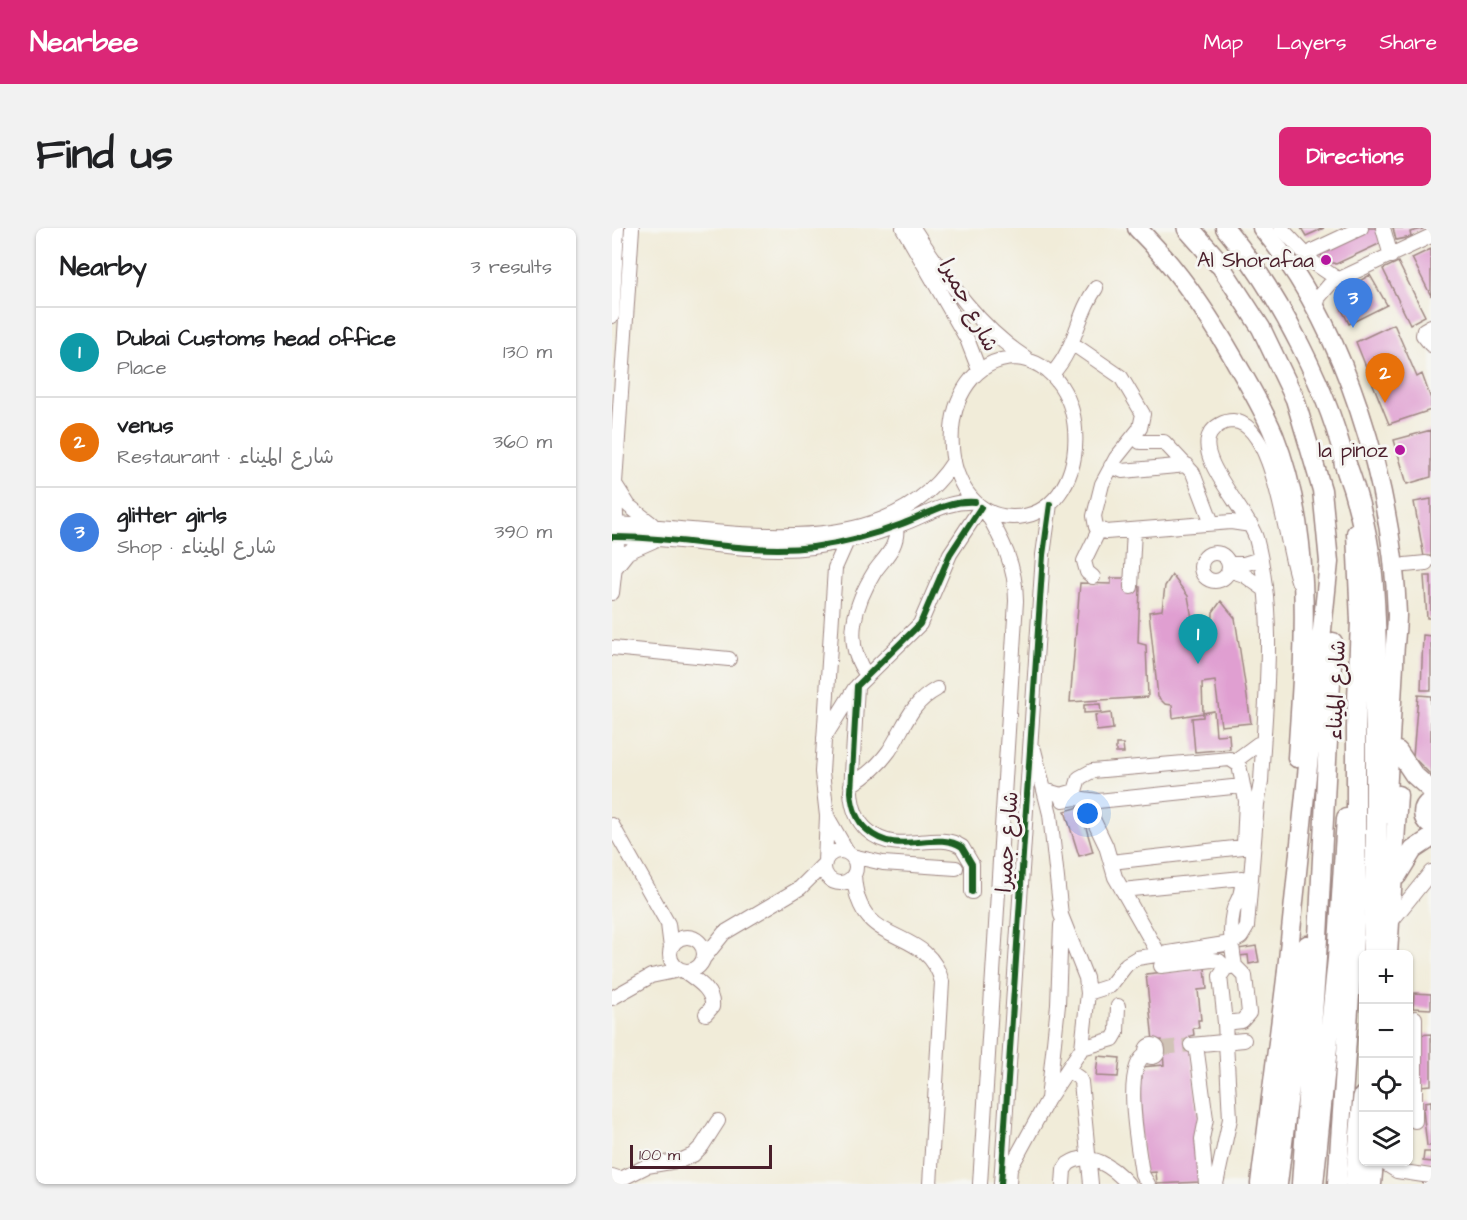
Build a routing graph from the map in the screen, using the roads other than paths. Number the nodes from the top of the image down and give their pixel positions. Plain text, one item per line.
1 (617, 228) edge
2 (632, 228) edge
3 (903, 228) edge
4 (913, 228) edge
5 (1137, 228) edge
6 (1153, 228) edge
7 (1188, 228) edge
8 (1225, 228) edge
9 (1262, 228) edge
10 (1281, 228) edge
11 (1383, 228) edge
12 (1353, 230) edge
13 (1431, 236) edge
14 (1314, 250) dead end
15 (1391, 256) junction
16 (1218, 262) joint
17 (1300, 280) junction
18 (1335, 281) junction
19 (1096, 288) dead end
20 (1315, 309) junction
21 (612, 316) edge
22 (1431, 326) edge
23 (1073, 344) junction
24 (1431, 345) edge
25 (1030, 360) junction
26 (979, 370) junction
27 (1052, 374) junction
28 (1267, 418) junction
29 (1140, 442) dead end
30 (954, 461) junction
31 (1345, 463) junction
32 (1187, 465) junction
33 (1111, 466) junction
34 (615, 483) junction
35 (1224, 485) junction
36 (1199, 491) junction
37 (1050, 504) junction
38 (980, 506) junction
39 (1212, 523) junction
40 (1251, 525) junction
41 (896, 526) junction
42 (1099, 530) junction
43 (1134, 530) junction
44 (614, 531) edge
45 (655, 533) junction
46 (847, 541) junction
47 (815, 547) junction
48 (1260, 559) junction
49 (1329, 562) junction
50 (1426, 563) dead end
51 (1406, 565) dead end
52 (835, 568) junction
53 (615, 569) junction
54 (1093, 577) dead end
55 (1134, 587) dead end
56 (1264, 589) junction
57 (612, 593) edge
58 (1304, 593) junction
59 (1397, 616) junction
60 (612, 648) edge
61 (729, 659) dead end
62 (867, 675) junction
63 (857, 686) junction
64 (937, 690) dead end
65 (1356, 727) junction
66 (1030, 737) junction
67 (823, 740) junction
68 (1259, 743) junction
69 (1398, 751) junction
70 (1237, 764) junction
71 (851, 785) junction
72 (1242, 786) junction
73 (1044, 790) junction
74 (1431, 790) edge
75 (1075, 794) junction
76 (1091, 801) junction
77 (1431, 801) edge
78 (1257, 804) junction
79 (1050, 814) junction
80 (827, 816) junction
81 (612, 825) edge
82 (1431, 826) edge
83 (1431, 838) edge
84 (1249, 847) junction
85 (850, 855) junction
86 (825, 862) junction
87 (1111, 862) junction
88 (883, 863) junction
89 (956, 868) dead end
90 (1431, 872) edge
91 (855, 873) junction
92 (1242, 878) junction
93 (1384, 881) junction
94 (835, 882) junction
95 (800, 888) junction
96 (1122, 890) junction
97 (972, 892) dead end
98 (858, 901) junction
99 (1061, 915) junction
100 (1390, 923) junction
101 (669, 924) junction
102 (724, 933) junction
103 (690, 938) junction
104 (1231, 943) junction
105 (1288, 944) junction
106 (1192, 948) junction
107 (1156, 949) junction
108 (671, 950) junction
109 (1374, 950) edge
110 (1388, 950) edge
111 (1311, 956) junction
112 (703, 960) junction
113 (1161, 966) dead end
114 (682, 970) junction
115 (1227, 970) junction
116 (651, 976) junction
117 (1086, 978) junction
118 (706, 988) junction
119 (1088, 993) junction
120 (612, 998) edge
121 (1118, 1006) dead end
122 (706, 1014) dead end
123 (1415, 1018) dead end
124 (1225, 1023) junction
125 (1244, 1040) dead end
126 (1226, 1041) junction
127 (1082, 1048) junction
128 (1155, 1050) tunnel mouth
129 (1413, 1058) edge
130 (1069, 1071) junction
131 (1413, 1088) edge
132 (1048, 1099) junction
133 (1362, 1112) edge
134 (718, 1121) dead end
135 (1415, 1121) dead end
136 (1087, 1158) junction
137 (1369, 1166) edge
138 (1397, 1174) edge
139 (612, 1176) edge
140 (1431, 1176) edge
141 (1355, 1182) edge
142 (930, 1184) edge
143 (980, 1184) edge
144 (1001, 1184) edge
145 (1009, 1184) edge
146 (1063, 1184) edge
147 (1090, 1184) edge
148 (1128, 1184) edge
149 (1148, 1184) edge
150 (1206, 1184) edge
151 (1215, 1184) edge
152 (1260, 1184) edge
153 (1278, 1184) edge
154 (1301, 1184) edge
155 (1314, 1184) edge
156 (1430, 1184) edge

1 - 21 street
2 - 34 street
3 - 26 street, شارع جميرا
4 - 25 street, شارع جميرا
5 - 28 main road
6 - 28 main road
7 - 16 highway
8 - 31 main road, شارع الميناء
9 - 17 main road
10 - 18 street
11 - 15 street
12 - 14 street
13 - 15 street
15 - 18 street
16 - 49 main road, شارع الميناء
17 - 18 street
17 - 20 main road
18 - 20 street
19 - 23 street
20 - 59 main road
22 - 24 street
23 - 27 street
23 - 33 street
25 - 26 street
25 - 27 street
26 - 30 street
27 - 37 street
28 - 58 main road
29 - 32 street
30 - 38 street
30 - 45 street
31 - 65 main road, شارع الميناء
31 - 93 highway
32 - 33 street
32 - 36 street
33 - 42 street
34 - 44 street
34 - 45 street
35 - 36 street
35 - 40 street
35 - 58 street
36 - 39 street
37 - 38 street
37 - 66 street, شارع جميرا
38 - 41 street
38 - 62 street
38 - 143 street, شارع جميرا
39 - 40 street
39 - 43 street
40 - 48 street
41 - 46 street
41 - 62 street
42 - 43 street
42 - 54 street
43 - 55 street
44 - 45 street
44 - 53 street
45 - 47 street
45 - 53 street
46 - 47 street
46 - 52 street
47 - 52 street
48 - 56 street
48 - 56 street
49 - 105 main road, شارع الميناء
49 - 111 main road
50 - 51 street
52 - 67 street
53 - 57 street
56 - 68 street
58 - 105 main road
59 - 69 main road
59 - 93 main road
60 - 61 street
62 - 63 street
63 - 67 street
63 - 71 street
64 - 71 street
65 - 141 main road, شارع الميناء
65 - 155 main road
66 - 73 street
66 - 144 street, شارع جميرا
67 - 80 street
68 - 70 street
68 - 78 street
68 - 78 street
69 - 74 main road
69 - 93 main road
70 - 72 street
70 - 75 street
71 - 97 street
72 - 76 street
72 - 84 street
73 - 75 street
73 - 79 street
75 - 76 street
75 - 79 street
76 - 87 street
77 - 82 main road
78 - 84 street
79 - 99 street
80 - 85 street
80 - 86 street
81 - 101 street
83 - 93 main road
84 - 87 street
84 - 92 street
84 - 104 street
85 - 86 street
85 - 88 street
85 - 91 street
86 - 94 street
86 - 95 street
87 - 96 street
88 - 89 street
88 - 91 street
90 - 100 street
91 - 94 street
91 - 98 street
92 - 96 street
92 - 104 street
93 - 100 main road
93 - 109 highway
94 - 95 street
94 - 98 street
95 - 102 street
96 - 107 street
98 - 142 street
99 - 117 street
99 - 132 street
100 - 110 main road
101 - 103 street
101 - 108 street
102 - 103 street
102 - 112 street
103 - 108 street
103 - 112 street
104 - 106 street
104 - 115 street
105 - 152 main road, شارع الميناء
106 - 107 street
106 - 119 street
107 - 117 street
108 - 114 street
108 - 116 street
111 - 153 main road
111 - 154 main road
112 - 114 street
112 - 118 street
113 - 115 street
114 - 116 street
114 - 118 street
115 - 124 street
115 - 124 street
116 - 120 street
117 - 119 street
118 - 122 street
119 - 127 street
121 - 127 street
123 - 129 street
124 - 126 street
125 - 126 street
126 - 150 street
126 - 151 street
127 - 130 street
128 - 149 street
130 - 132 street
130 - 136 street
131 - 135 street
132 - 145 street
133 - 141 highway
134 - 139 street
136 - 146 street
136 - 147 street
136 - 148 street
137 - 141 main road
138 - 140 street
140 - 156 street

